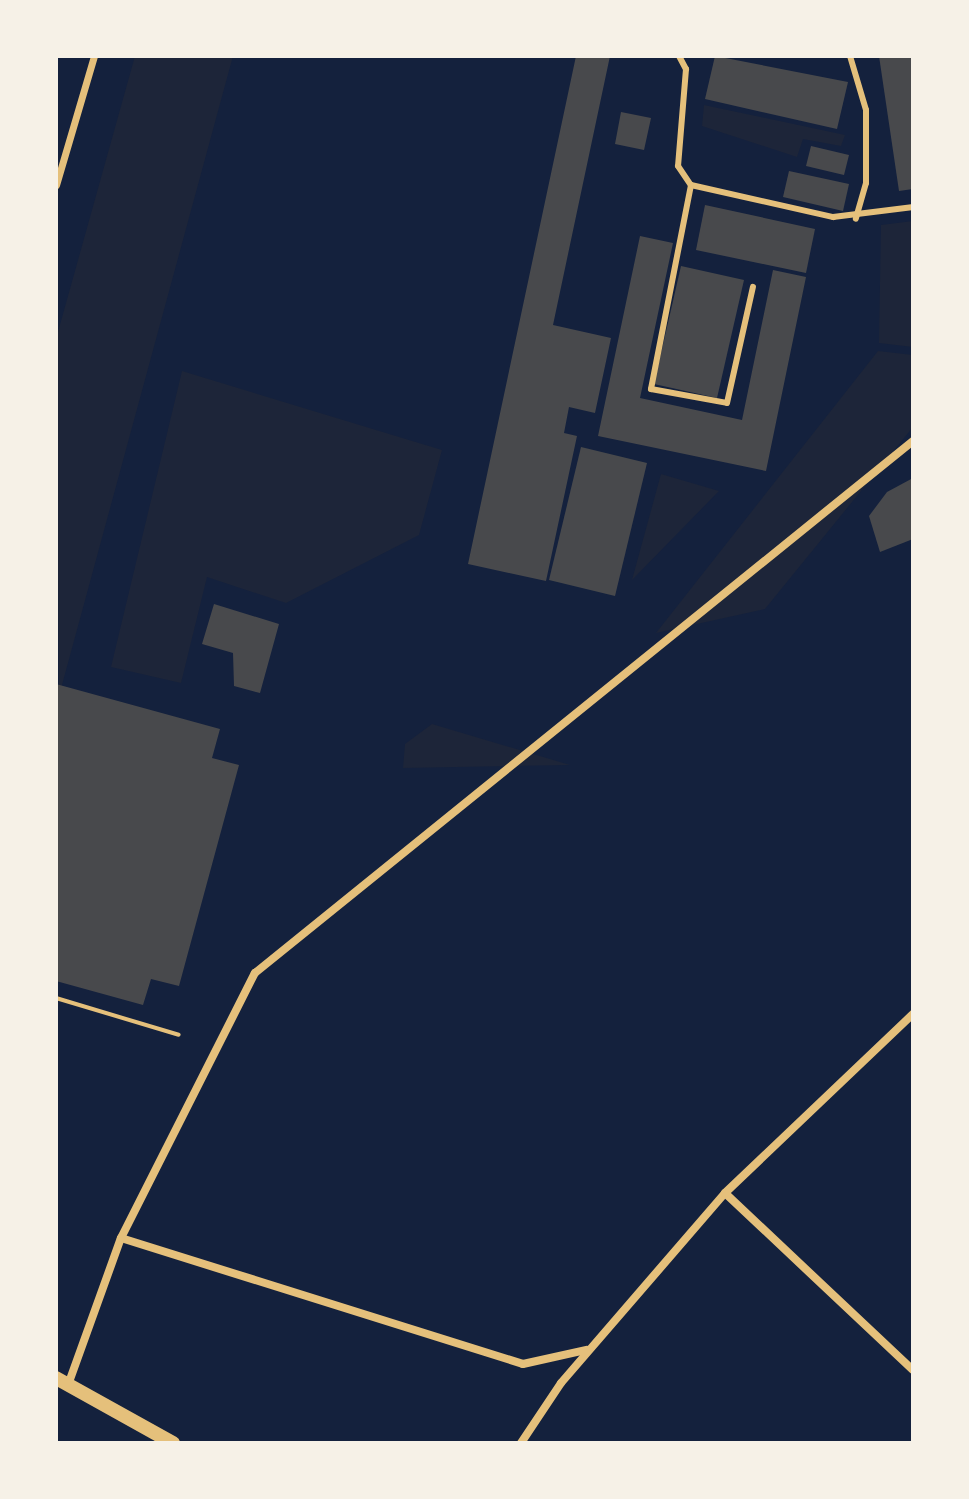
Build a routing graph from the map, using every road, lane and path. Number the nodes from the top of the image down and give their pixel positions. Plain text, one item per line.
1 (94, 56) edge
2 (679, 56) edge
3 (850, 56) edge
4 (56, 185) edge
5 (691, 185) junction
6 (913, 207) edge
7 (856, 219) junction
8 (753, 287) dead end
9 (913, 441) edge
10 (56, 998) edge
11 (913, 1014) edge
12 (179, 1035) dead end
13 (725, 1193) junction
14 (121, 1238) junction
15 (591, 1348) junction
16 (913, 1370) edge
17 (62, 1382) edge
18 (173, 1443) edge
19 (521, 1443) edge

1 - 4 street
2 - 5 lane
3 - 7 lane
5 - 7 lane
5 - 8 lane
6 - 7 lane
9 - 14 street
10 - 12 path
11 - 13 street
13 - 15 street
13 - 16 street
14 - 15 street
14 - 17 street
15 - 19 street
17 - 18 street

